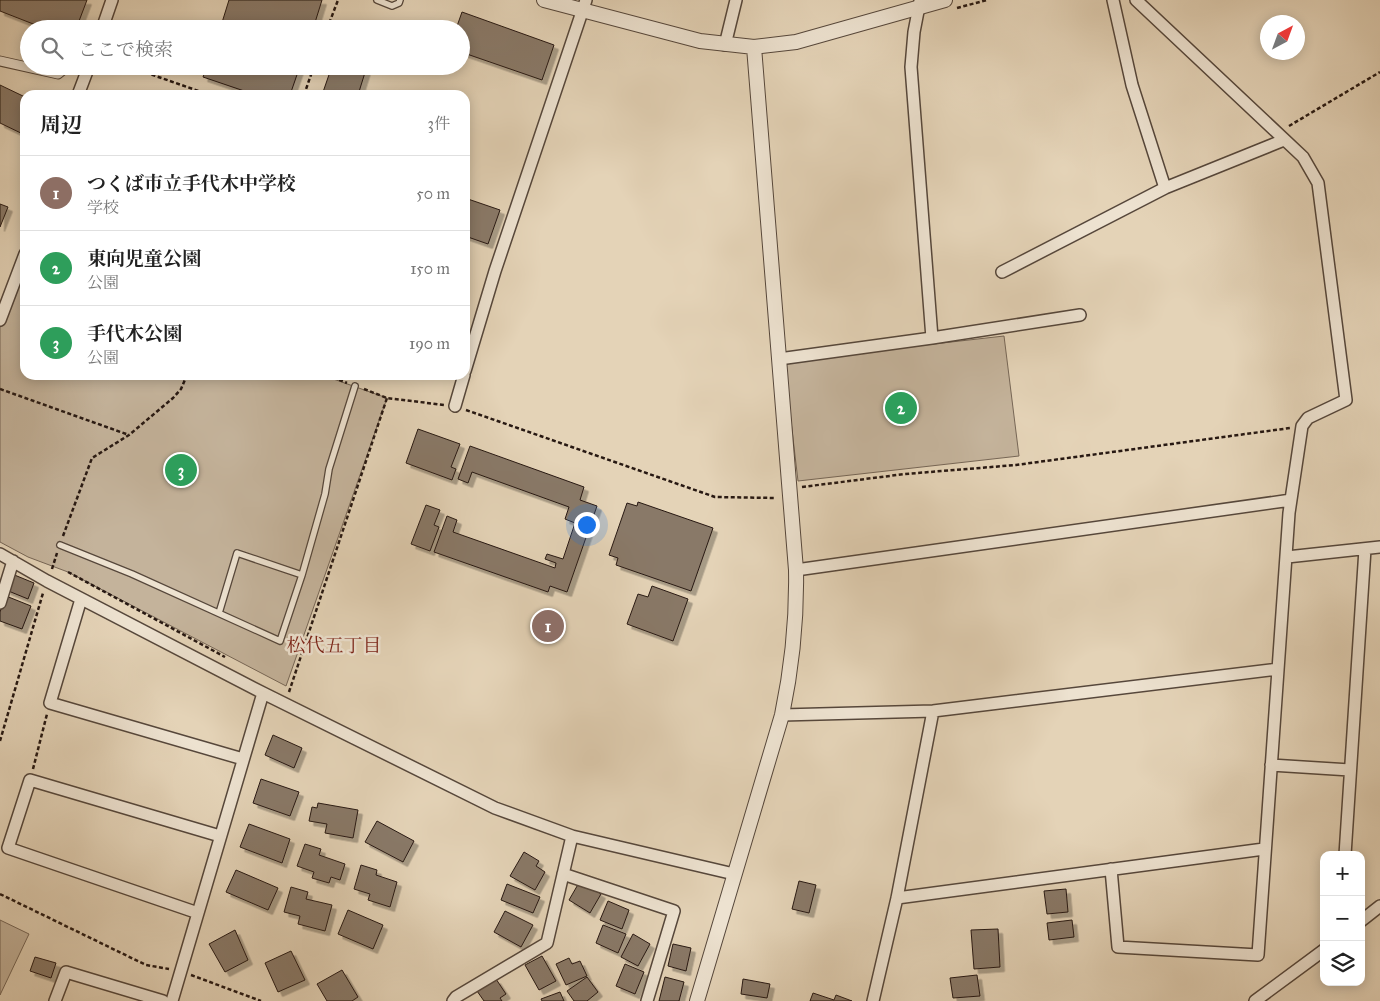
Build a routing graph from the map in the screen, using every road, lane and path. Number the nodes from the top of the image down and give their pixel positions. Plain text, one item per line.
1 (112, 0) edge
2 (338, 0) edge
3 (377, 0) edge
4 (400, 0) edge
5 (544, 0) edge
6 (736, 0) edge
7 (987, 0) edge
8 (1113, 0) edge
9 (1136, 0) edge
10 (919, 4) edge
11 (949, 4) edge
12 (584, 6) edge
13 (105, 20) edge
14 (330, 20) edge
15 (725, 45) junction
16 (754, 47) junction
17 (0, 61) edge
18 (20, 65) edge
19 (1380, 72) edge
20 (86, 75) edge
21 (153, 75) edge
22 (311, 75) edge
23 (80, 90) edge
24 (196, 90) edge
25 (306, 90) edge
26 (1280, 137) junction
27 (1165, 188) junction
28 (20, 267) edge
29 (1002, 272) dead end
30 (1080, 315) dead end
31 (0, 320) edge
32 (932, 338) junction
33 (470, 355) edge
34 (779, 359) junction
35 (340, 380) edge
36 (462, 380) edge
37 (355, 386) junction
38 (0, 389) edge
39 (387, 398) junction
40 (454, 406) junction
41 (1302, 426) junction
42 (129, 435) dead end
43 (790, 493) junction
44 (1291, 500) junction
45 (60, 545) dead end
46 (1380, 547) edge
47 (1365, 549) junction
48 (0, 554) edge
49 (1287, 557) junction
50 (13, 562) junction
51 (796, 570) junction
52 (68, 572) dead end
53 (302, 575) junction
54 (81, 599) junction
55 (0, 603) edge
56 (219, 613) junction
57 (231, 660) dead end
58 (1278, 669) junction
59 (282, 688) dead end
60 (262, 693) junction
61 (50, 703) junction
62 (933, 712) junction
63 (782, 715) junction
64 (243, 759) junction
65 (1271, 765) junction
66 (1350, 770) junction
67 (30, 780) junction
68 (220, 836) junction
69 (572, 836) junction
70 (1264, 849) junction
71 (1344, 851) edge
72 (1111, 869) junction
73 (563, 874) junction
74 (734, 874) junction
75 (0, 894) edge
76 (897, 898) junction
77 (1380, 906) edge
78 (198, 913) junction
79 (1365, 918) edge
80 (1320, 953) edge
81 (181, 971) junction
82 (55, 1001) edge
83 (163, 1001) edge
84 (172, 1001) edge
85 (261, 1001) edge
86 (453, 1001) edge
87 (647, 1001) edge
88 (697, 1001) edge
89 (873, 1001) edge
90 (1255, 1001) edge

1 - 13 street
2 - 14 path
3 - 4 lane
5 - 12 street
6 - 15 street
7 - 11 path
8 - 27 street
9 - 26 street
10 - 11 street
10 - 16 street
10 - 32 street
12 - 15 street
12 - 33 street
15 - 16 street
16 - 34 street
17 - 18 street
19 - 26 path
20 - 23 street
21 - 24 path
22 - 25 path
26 - 27 street
26 - 41 street
27 - 29 street
28 - 31 street
30 - 32 street
32 - 34 street
34 - 43 street
35 - 37 path
36 - 40 street
37 - 39 path
37 - 53 lane
38 - 42 path
39 - 40 path
39 - 59 path
40 - 43 path
41 - 43 path
41 - 44 street
43 - 51 street
44 - 49 street
44 - 51 street
45 - 56 lane
46 - 47 street
47 - 49 street
47 - 66 street
48 - 50 street
49 - 58 street
50 - 54 street
50 - 55 street
51 - 63 street
52 - 57 path
53 - 56 lane
53 - 56 lane
54 - 60 street
54 - 61 street
58 - 62 street
58 - 65 street
60 - 64 street
60 - 69 street
61 - 64 street
61 - 67 path
62 - 63 street
62 - 76 street
63 - 74 street
64 - 68 street
65 - 66 street
65 - 70 street
66 - 71 street
67 - 68 street
67 - 78 street
68 - 78 street
69 - 73 street
69 - 74 street
70 - 72 street
70 - 72 street
72 - 76 street
73 - 86 street
73 - 87 street
74 - 88 street
75 - 81 path
76 - 89 street
77 - 79 street
78 - 81 street
80 - 90 street
81 - 84 street
81 - 85 path
82 - 83 street

